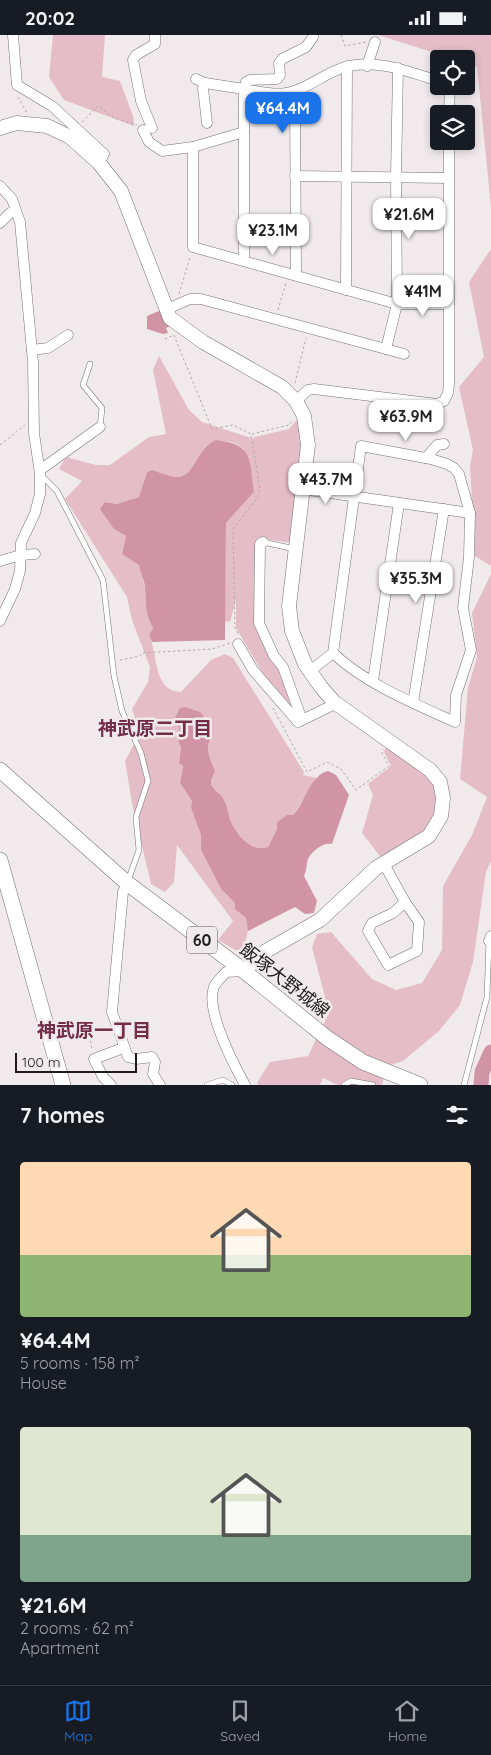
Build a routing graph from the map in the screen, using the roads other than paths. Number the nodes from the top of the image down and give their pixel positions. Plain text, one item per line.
1 (13, 35) edge
2 (155, 35) edge
3 (313, 37) dead end
4 (374, 42) road end
5 (347, 66) junction
6 (367, 66) junction
7 (398, 68) junction
8 (430, 78) edge
9 (244, 89) junction
10 (295, 91) junction
11 (207, 123) dead end
12 (0, 128) edge
13 (244, 132) junction
14 (193, 147) junction
15 (448, 150) edge
16 (99, 163) junction
17 (396, 176) junction
18 (295, 177) junction
19 (346, 177) junction
20 (448, 177) junction
21 (0, 186) edge
22 (10, 213) dead end
23 (0, 223) edge
24 (244, 261) junction
25 (292, 274) junction
26 (346, 290) junction
27 (397, 304) junction
28 (449, 304) junction
29 (166, 310) junction
30 (68, 335) dead end
31 (386, 349) junction
32 (32, 350) junction
33 (404, 354) dead end
34 (90, 364) dead end
35 (296, 403) junction
36 (100, 427) joint
37 (444, 444) dead end
38 (426, 458) junction
39 (40, 472) junction
40 (302, 489) junction
41 (354, 497) junction
42 (399, 503) junction
43 (444, 509) junction
44 (470, 513) junction
45 (263, 542) joint
46 (295, 549) junction
47 (21, 555) junction
48 (35, 555) dead end
49 (0, 561) edge
50 (0, 621) edge
51 (239, 640) road end
52 (333, 653) junction
53 (310, 671) junction
54 (373, 681) junction
55 (336, 703) junction
56 (413, 703) junction
57 (302, 720) junction
58 (0, 770) edge
59 (0, 860) edge
60 (384, 864) junction
61 (127, 883) junction
62 (405, 902) junction
63 (490, 939) edge
64 (244, 971) junction
65 (123, 1047) junction
66 (63, 1085) edge
67 (111, 1085) edge
68 (160, 1085) edge
69 (207, 1085) edge
70 (232, 1085) edge
71 (244, 1085) edge
72 (344, 1085) edge
73 (373, 1085) edge
74 (420, 1085) edge
75 (464, 1085) edge

1 - 16 street
2 - 14 street
3 - 9 street
4 - 6 street
5 - 6 street
5 - 10 street
5 - 19 street
6 - 7 street
7 - 8 street
7 - 17 street
9 - 10 street
9 - 11 street
9 - 13 street
10 - 18 street
12 - 16 street
13 - 14 street
13 - 24 street
14 - 24 street
15 - 20 street
16 - 29 street
17 - 19 street
17 - 20 street
17 - 27 street
18 - 19 street
18 - 25 street
19 - 26 street
20 - 28 street
21 - 32 street
22 - 23 street
24 - 25 street
25 - 26 street
26 - 27 street
27 - 28 street
27 - 31 street
28 - 35 street
29 - 31 street
29 - 35 street
30 - 32 street
31 - 33 street
32 - 39 street
34 - 36 lane
35 - 40 street
36 - 39 street
37 - 38 street
38 - 41 street
38 - 44 street
39 - 47 street
39 - 61 lane
40 - 41 street
40 - 46 street
41 - 42 street
41 - 52 street
42 - 43 street
42 - 54 street
43 - 44 street
43 - 56 street
44 - 56 street
45 - 46 lane
45 - 57 street
46 - 53 street
47 - 48 street
47 - 49 street
47 - 50 street
51 - 57 street
52 - 53 street
52 - 54 street
53 - 55 street
54 - 56 street
55 - 57 street
55 - 60 street
58 - 61 main road, 飯塚大野城線 / 60
59 - 66 main road
60 - 62 street
60 - 64 street
61 - 64 main road, 飯塚大野城線 / 60
61 - 65 street
62 - 62 street
63 - 75 lane
64 - 71 street
64 - 74 main road, 飯塚大野城線 / 60
65 - 67 street
65 - 68 street
69 - 70 lane
72 - 73 lane

